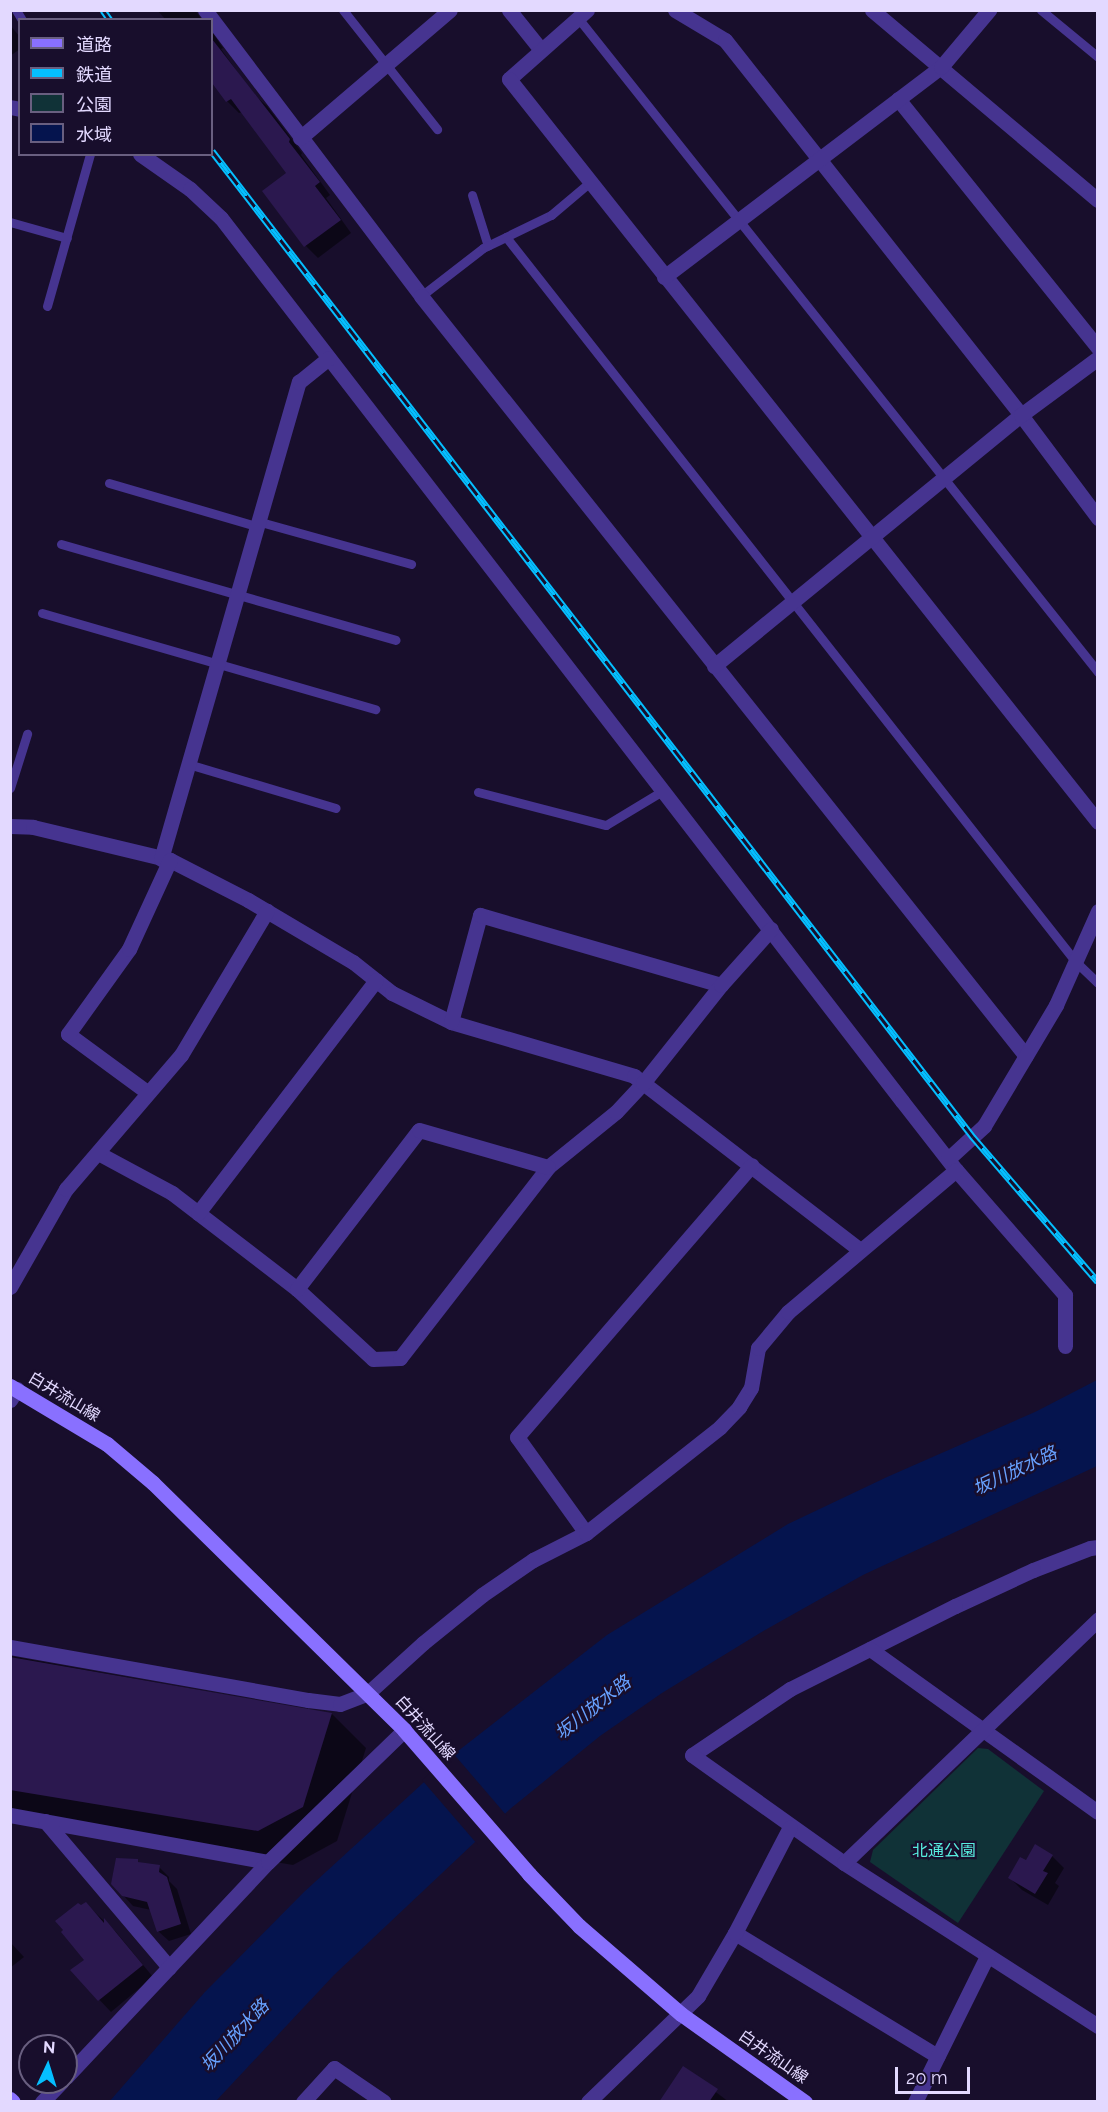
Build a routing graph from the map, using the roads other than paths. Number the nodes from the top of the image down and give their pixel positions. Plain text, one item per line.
1 (342, 10) edge
2 (450, 10) edge
3 (509, 10) edge
4 (675, 10) edge
5 (872, 10) edge
6 (988, 10) edge
7 (1041, 10) edge
8 (583, 14) edge
9 (213, 21) edge
10 (541, 50) junction
11 (1098, 57) edge
12 (386, 66) junction
13 (941, 66) junction
14 (898, 99) junction
15 (437, 129) dead end
16 (300, 138) junction
17 (89, 156) edge
18 (143, 156) edge
19 (818, 158) junction
20 (590, 182) junction
21 (472, 195) dead end
22 (1098, 200) edge
23 (739, 220) junction
24 (10, 222) edge
25 (506, 237) junction
26 (67, 238) junction
27 (488, 246) junction
28 (664, 277) junction
29 (421, 296) junction
30 (47, 306) dead end
31 (1098, 348) edge
32 (329, 358) junction
33 (1098, 358) edge
34 (1021, 415) junction
35 (944, 478) junction
36 (110, 483) dead end
37 (1098, 518) edge
38 (257, 523) junction
39 (872, 537) junction
40 (61, 544) dead end
41 (411, 564) dead end
42 (236, 595) junction
43 (794, 600) junction
44 (42, 613) dead end
45 (395, 640) dead end
46 (216, 663) junction
47 (714, 666) junction
48 (1098, 672) edge
49 (375, 709) dead end
50 (27, 734) dead end
51 (188, 764) junction
52 (10, 788) edge
53 (664, 790) junction
54 (478, 792) dead end
55 (336, 808) dead end
56 (1098, 822) edge
57 (10, 825) edge
58 (166, 860) junction
59 (267, 911) junction
60 (1098, 911) edge
61 (771, 929) junction
62 (1076, 962) junction
63 (376, 980) junction
64 (1098, 983) edge
65 (721, 985) junction
66 (451, 1022) junction
67 (1026, 1056) junction
68 (643, 1083) junction
69 (147, 1092) junction
70 (98, 1153) junction
71 (752, 1165) junction
72 (952, 1165) junction
73 (548, 1167) junction
74 (198, 1213) junction
75 (859, 1249) junction
76 (10, 1287) edge
77 (297, 1289) junction
78 (1065, 1346) dead end
79 (13, 1392) edge
80 (586, 1533) junction
81 (1095, 1546) edge
82 (1098, 1619) edge
83 (10, 1647) edge
84 (870, 1649) junction
85 (368, 1693) junction
86 (983, 1728) junction
87 (408, 1735) junction
88 (1098, 1812) edge
89 (10, 1815) edge
90 (45, 1821) junction
91 (790, 1827) junction
92 (268, 1862) junction
93 (844, 1863) junction
94 (735, 1933) junction
95 (987, 1956) junction
96 (169, 1967) junction
97 (681, 2014) junction
98 (1098, 2026) edge
99 (937, 2056) junction
100 (78, 2064) edge
101 (303, 2102) edge
102 (384, 2102) edge
103 (588, 2102) edge
104 (805, 2102) edge
105 (915, 2102) edge

1 - 12 lane
2 - 12 street
3 - 10 street
4 - 19 street
5 - 13 street
6 - 13 street
7 - 11 lane
8 - 10 street
8 - 23 lane
9 - 16 street
10 - 20 street
12 - 15 lane
12 - 16 street
13 - 14 street
13 - 22 street
14 - 19 street
14 - 31 street
16 - 29 street
17 - 26 lane
18 - 32 street
19 - 23 street
19 - 34 street
20 - 25 lane
20 - 28 street
21 - 27 lane
23 - 28 street
23 - 35 lane
24 - 26 lane
25 - 27 lane
25 - 43 lane
26 - 30 lane
27 - 29 lane
28 - 39 street
29 - 47 street
32 - 38 street
32 - 53 street
33 - 34 street
34 - 35 street
34 - 37 street
35 - 39 street
35 - 48 lane
36 - 38 lane
38 - 41 lane
38 - 42 street
39 - 43 street
39 - 56 street
40 - 42 lane
42 - 45 lane
42 - 46 street
43 - 47 street
43 - 62 lane
44 - 46 lane
46 - 49 lane
46 - 51 street
47 - 67 street
50 - 52 lane
51 - 55 lane
51 - 58 street
53 - 54 lane
53 - 61 street
57 - 58 street
58 - 59 street
58 - 69 street
59 - 63 street
59 - 69 street
60 - 62 street
61 - 65 street
61 - 72 street
62 - 64 lane
62 - 67 street
63 - 66 street
63 - 74 street
65 - 66 street
65 - 68 street
66 - 68 street
67 - 72 street
68 - 71 street
68 - 73 street
69 - 70 street
70 - 74 street
70 - 76 street
71 - 75 street
71 - 80 street
72 - 75 street
72 - 78 street
73 - 77 street
73 - 77 street
74 - 77 street
75 - 80 street
79 - 85 main road, 白井流山線
80 - 85 street
81 - 84 street
82 - 86 street
83 - 85 street
84 - 86 street
84 - 91 street
85 - 87 main road, 白井流山線
86 - 88 street
86 - 93 street
87 - 92 street
87 - 97 main road, 白井流山線
89 - 90 street
90 - 92 street
90 - 96 street
91 - 93 street
91 - 94 street
92 - 96 street
93 - 95 street
94 - 97 street
94 - 99 street
95 - 98 street
95 - 99 street
96 - 100 street
97 - 103 street
97 - 104 main road, 白井流山線
99 - 105 street
101 - 102 street

